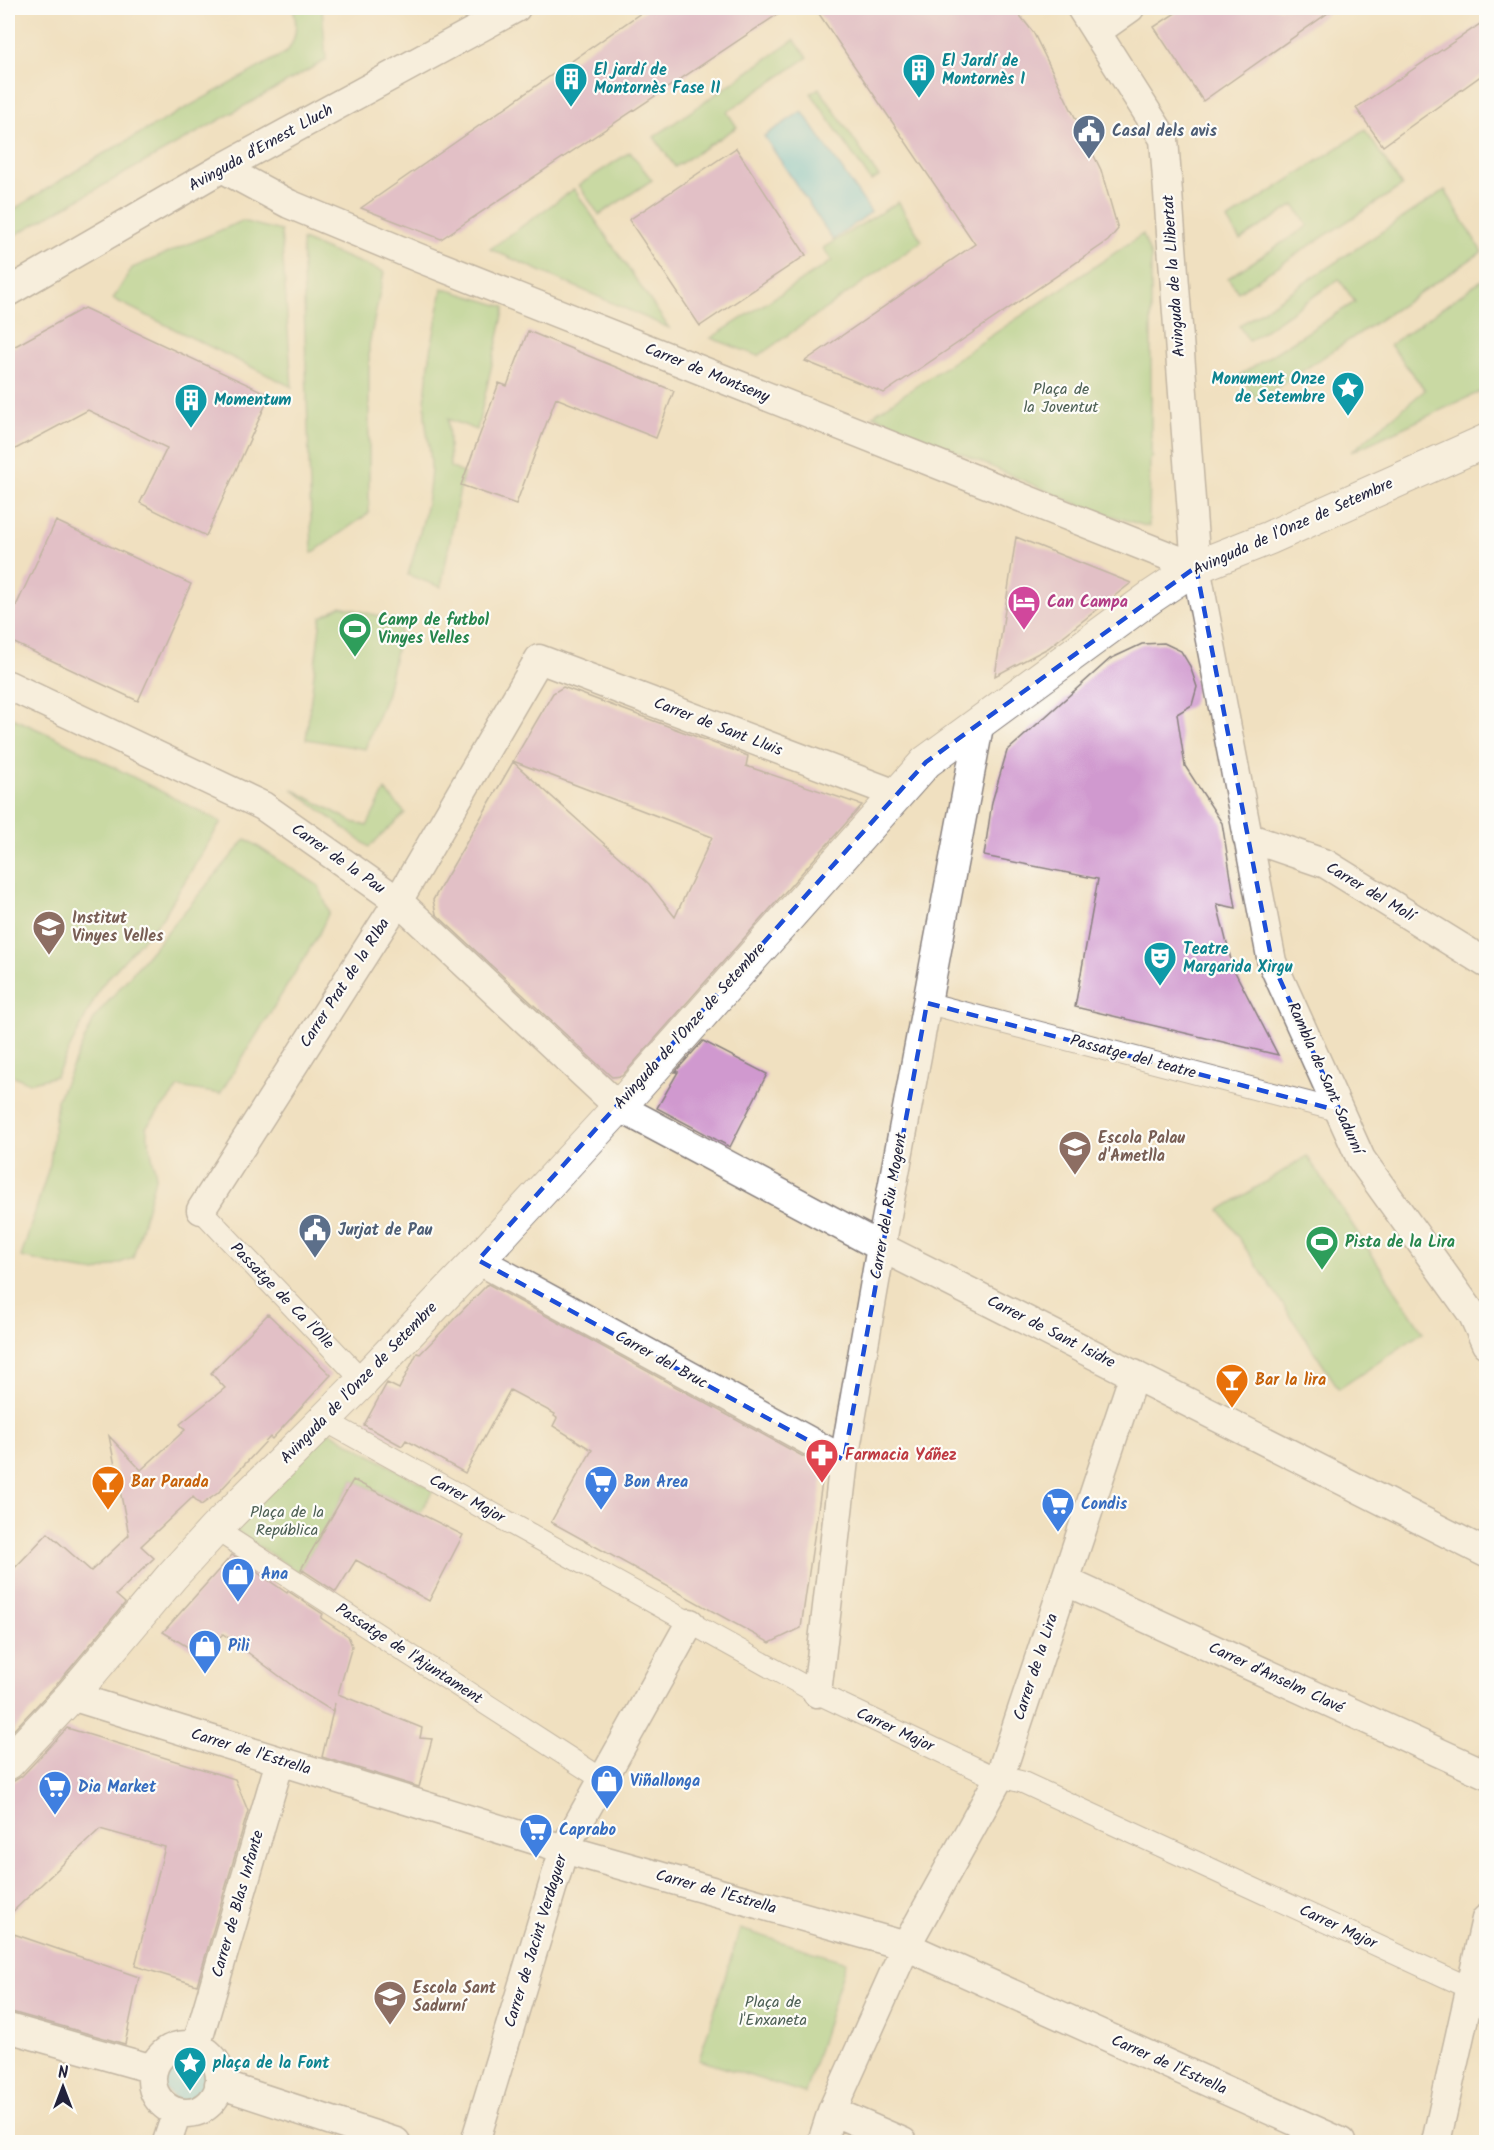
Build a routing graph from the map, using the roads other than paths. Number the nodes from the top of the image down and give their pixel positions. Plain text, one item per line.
1 (516, 8) edge
2 (1081, 8) edge
3 (1130, 8) edge
4 (1096, 32) junction
5 (222, 168) junction
6 (8, 292) edge
7 (1486, 441) edge
8 (1197, 567) junction
9 (539, 659) joint
10 (8, 685) edge
11 (980, 721) junction
12 (896, 794) junction
13 (1247, 837) junction
14 (398, 900) junction
15 (1486, 963) edge
16 (927, 1003) junction
17 (619, 1107) junction
18 (1340, 1111) junction
19 (201, 1210) joint
20 (881, 1246) junction
21 (477, 1260) junction
22 (1486, 1344) edge
23 (1134, 1374) junction
24 (363, 1381) junction
25 (324, 1420) junction
26 (844, 1460) junction
27 (216, 1529) junction
28 (1486, 1553) edge
29 (1065, 1581) junction
30 (690, 1623) junction
31 (817, 1693) junction
32 (71, 1696) junction
33 (280, 1761) junction
34 (8, 1763) edge
35 (1486, 1774) edge
36 (1000, 1776) junction
37 (602, 1779) junction
38 (564, 1849) junction
39 (1486, 1919) edge
40 (906, 1946) junction
41 (1479, 1992) edge
42 (8, 2028) edge
43 (196, 2047) junction
44 (153, 2069) junction
45 (219, 2084) junction
46 (832, 2111) junction
47 (177, 2112) junction
48 (167, 2142) edge
49 (396, 2142) edge
50 (475, 2142) edge
51 (822, 2142) edge
52 (903, 2142) edge
53 (1341, 2142) edge
54 (1436, 2142) edge

1 - 5 street, Avinguda d'Ernest Lluch
2 - 4 street, Avinguda de la Llibertat
3 - 4 street
4 - 8 street, Avinguda de la Llibertat
5 - 6 street, Avinguda d'Ernest Lluch
5 - 8 street, Carrer de Montseny
7 - 8 street, Avinguda de l'Onze de Setembre
8 - 11 street, Avinguda de l'Onze de Setembre
8 - 13 street, Rambla de Sant Sadurní
9 - 12 street, Carrer de Sant Lluis
9 - 14 street, Carrer Prat de la RIba
10 - 14 street, Carrer de la Pau
11 - 12 street, Avinguda de l'Onze de Setembre
11 - 16 street, Carrer del Riu Mogent
12 - 17 street, Avinguda de l'Onze de Setembre
13 - 15 street, Carrer del Molí
13 - 18 street, Rambla de Sant Sadurní
14 - 17 street, Carrer de la Pau
14 - 19 street, Carrer Prat de la RIba
16 - 18 street, Passatge del teatre
16 - 20 street, Carrer del Riu Mogent
17 - 20 street, Carrer de Sant Isidre
17 - 21 street, Avinguda de l'Onze de Setembre
18 - 22 street, Rambla de Sant Sadurní
19 - 24 street, Passatge de Ca l'Olle
20 - 23 street, Carrer de Sant Isidre
20 - 26 street, Carrer del Riu Mogent
21 - 24 street, Avinguda de l'Onze de Setembre
21 - 26 street, Carrer del Bruc
23 - 28 street, Carrer de Sant Isidre
23 - 29 street, Carrer de la Lira
24 - 25 street, Avinguda de l'Onze de Setembre
25 - 27 street, Avinguda de l'Onze de Setembre
25 - 30 street, Carrer Major
26 - 31 street, Carrer del Riu Mogent
27 - 32 street, Avinguda de l'Onze de Setembre
27 - 37 street, Passatge de l'Ajuntament
29 - 35 street, Carrer d'Anselm Clavé
29 - 36 street, Carrer de la Lira
30 - 31 street, Carrer Major
30 - 37 street, Carrer de Jacint Verdaguer
31 - 36 street, Carrer Major
32 - 33 street, Carrer de l'Estrella
32 - 34 street, Avinguda de l'Onze de Setembre
33 - 38 street, Carrer de l'Estrella
33 - 43 street, Carrer de Blas Infante
36 - 40 street, Carrer de la Lira
36 - 41 street, Carrer Major
37 - 38 street, Carrer de Jacint Verdaguer
38 - 40 street, Carrer de l'Estrella
38 - 50 street, Carrer de Jacint Verdaguer
39 - 41 street
40 - 46 street, Carrer de la Lira
40 - 53 street, Carrer de l'Estrella
41 - 54 street
42 - 44 street
43 - 44 street
43 - 45 street
44 - 47 street
45 - 47 street
45 - 49 street
46 - 51 street, Carrer de la Lira
46 - 52 street
47 - 48 street

